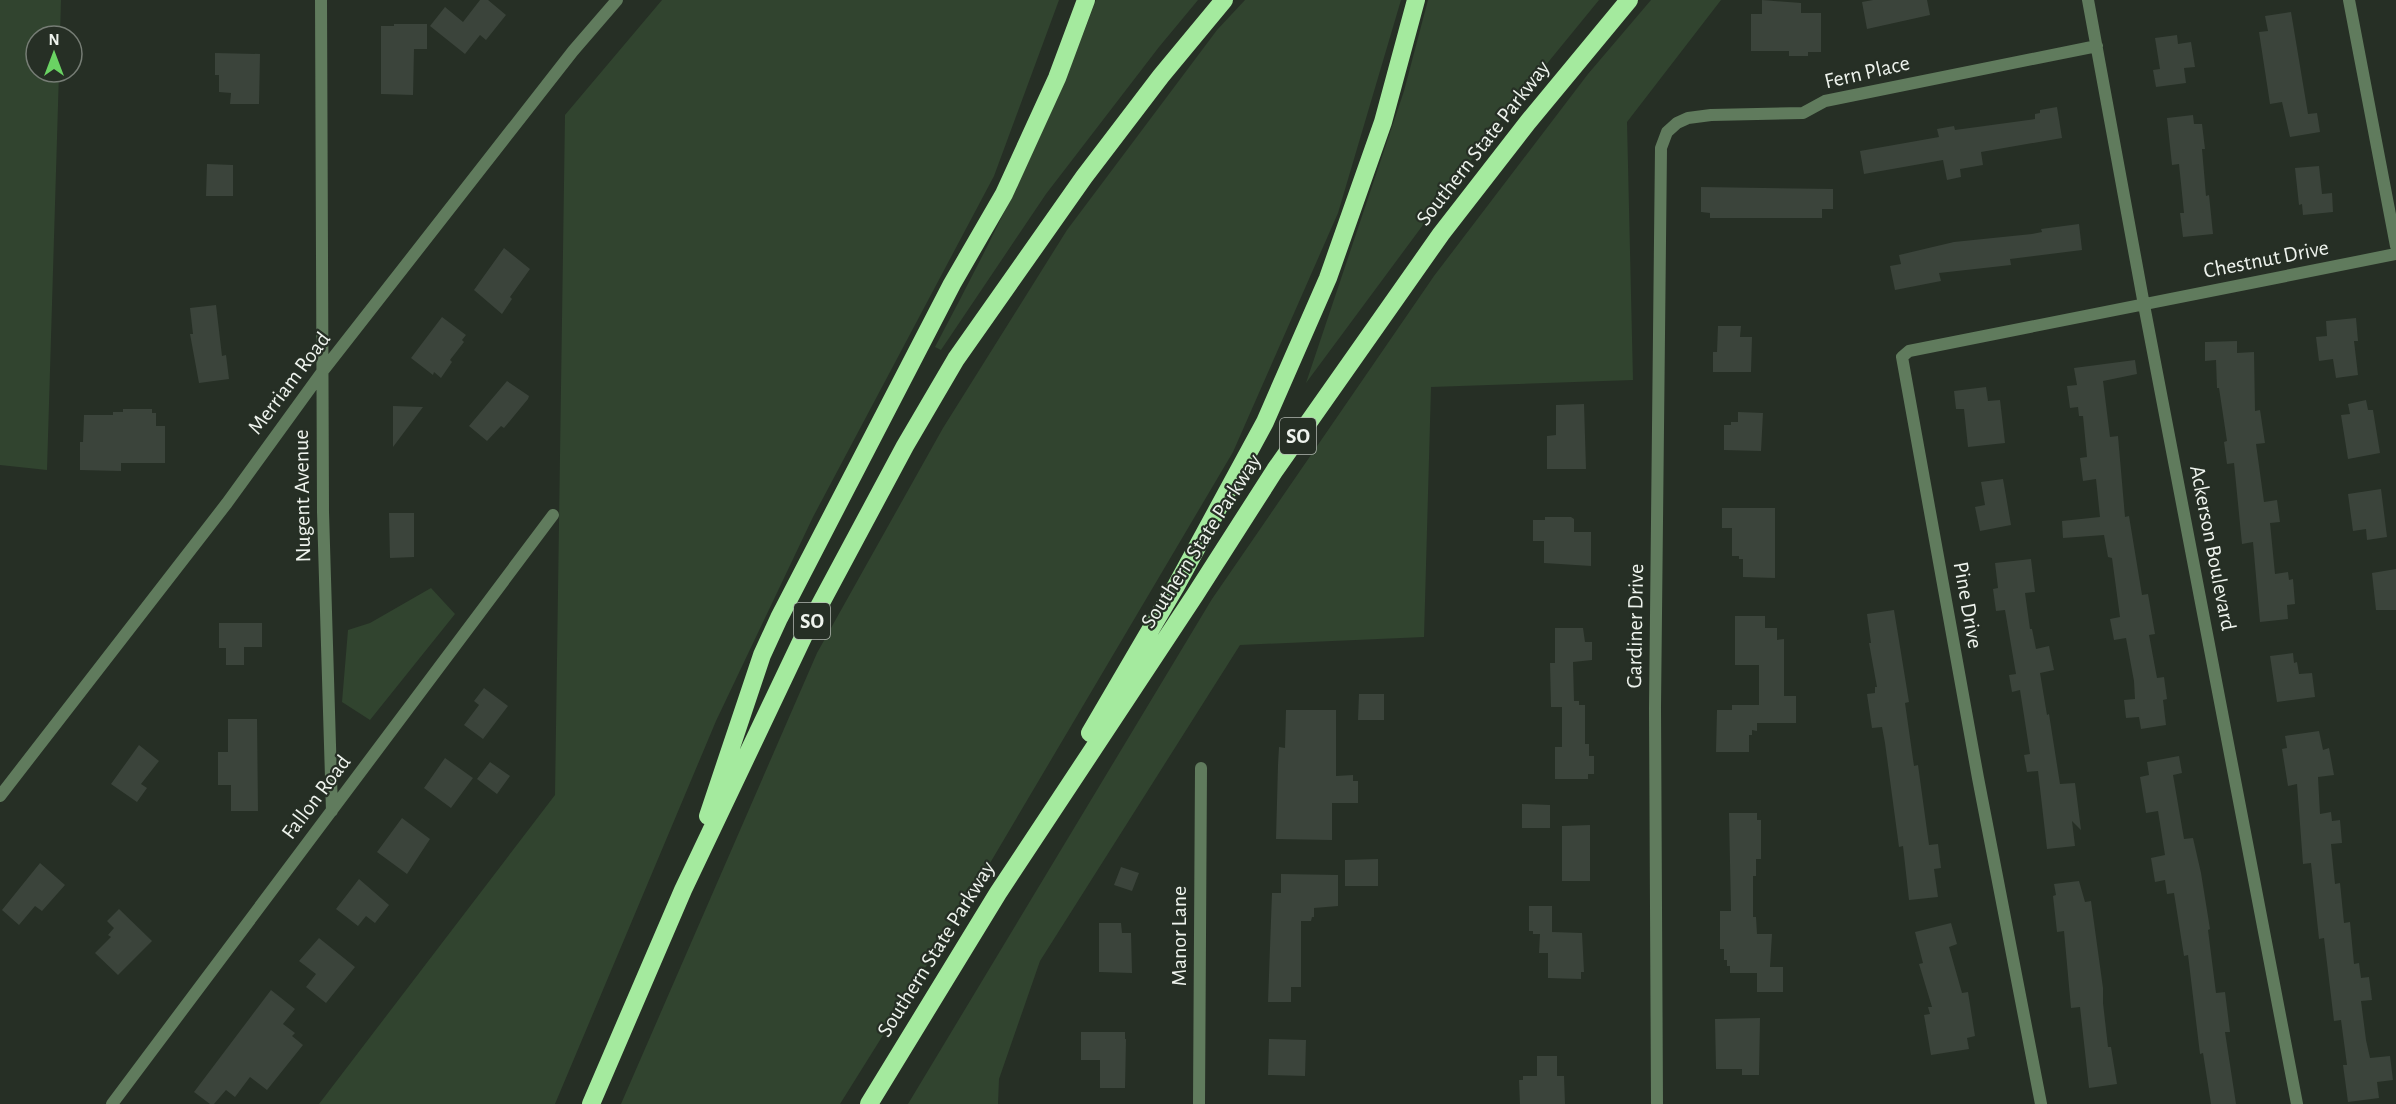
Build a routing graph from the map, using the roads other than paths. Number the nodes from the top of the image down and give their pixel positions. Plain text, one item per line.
1 (321, 0) edge
2 (617, 0) edge
3 (1086, 0) edge
4 (1224, 0) edge
5 (1416, 0) edge
6 (1629, 0) edge
7 (2088, 0) edge
8 (2349, 0) edge
9 (2097, 46) junction
10 (1660, 148) joint
11 (2396, 246) edge
12 (2396, 254) edge
13 (2144, 305) junction
14 (322, 372) junction
15 (553, 516) dead end
16 (1201, 768) dead end
17 (0, 796) edge
18 (332, 811) junction
19 (683, 890) junction
20 (998, 893) junction
21 (112, 1104) edge
22 (591, 1104) edge
23 (868, 1104) edge
24 (1199, 1104) edge
25 (1657, 1104) edge
26 (2041, 1104) edge
27 (2297, 1104) edge

1 - 14 street, Nugent Avenue
2 - 14 street, Merriam Road
3 - 19 highway
4 - 19 highway, SO
5 - 20 highway
6 - 20 highway, Southern State Parkway / SO
7 - 9 street, Ackerson Boulevard
8 - 11 street
9 - 10 street, Fern Place
9 - 13 street, Ackerson Boulevard
10 - 25 street, Gardiner Drive
12 - 13 street, Chestnut Drive
13 - 26 street, Pine Drive
13 - 27 street, Ackerson Boulevard
14 - 17 street, Merriam Road
14 - 18 street, Nugent Avenue
15 - 18 street, Fallon Road
16 - 24 street, Manor Lane
18 - 21 street, Fallon Road
19 - 22 highway, SO
20 - 23 highway, Southern State Parkway / SO

